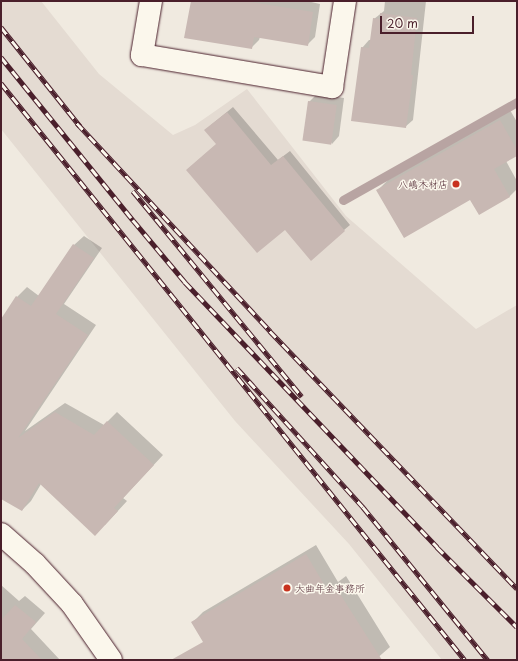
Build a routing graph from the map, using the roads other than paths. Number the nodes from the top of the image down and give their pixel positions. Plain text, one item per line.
1 (151, 1) edge
2 (345, 1) edge
3 (1, 534) edge
4 (111, 660) edge

1 - 2 street
3 - 4 street

